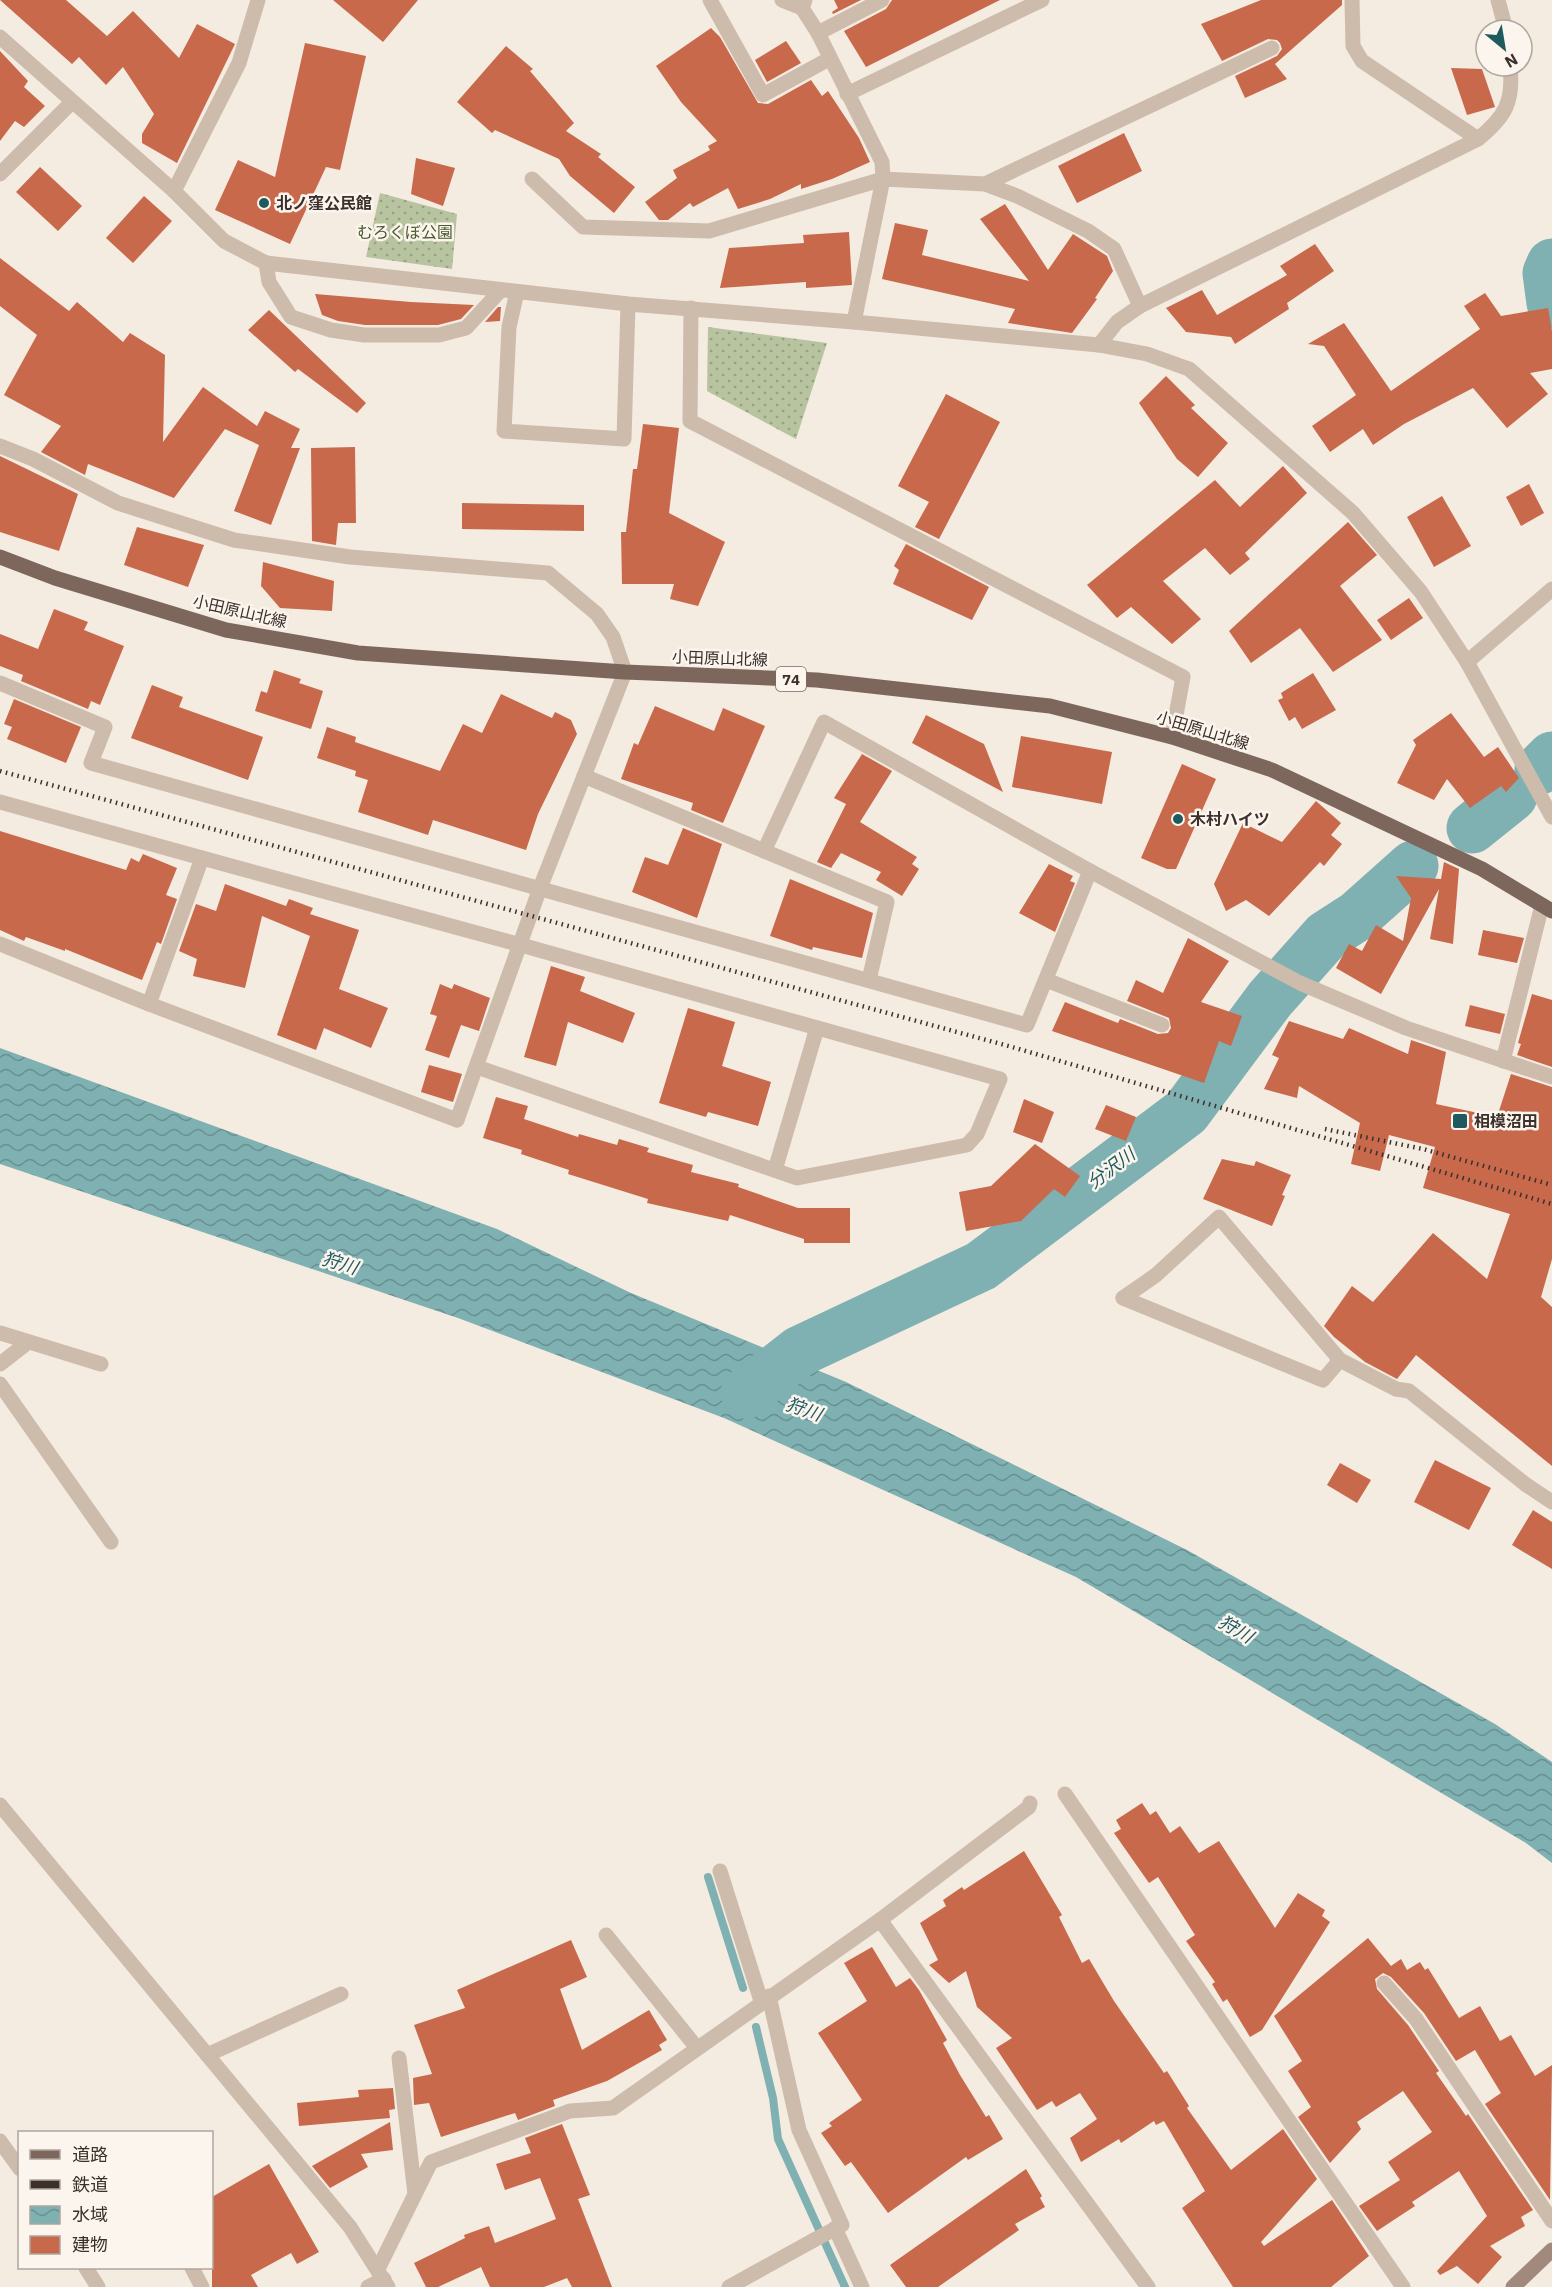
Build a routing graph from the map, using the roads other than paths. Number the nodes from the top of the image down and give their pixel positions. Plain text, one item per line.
1 (258, 0) edge
2 (710, 0) edge
3 (782, 0) edge
4 (882, 0) edge
5 (1042, 0) edge
6 (1352, 0) edge
7 (1498, 0) edge
8 (804, 4) edge
9 (1503, 18) edge
10 (818, 33) junction
11 (0, 37) edge
12 (1272, 48) dead end
13 (829, 59) junction
14 (1512, 78) edge
15 (847, 94) junction
16 (72, 102) junction
17 (1478, 139) junction
18 (0, 174) edge
19 (532, 179) dead end
20 (883, 179) junction
21 (985, 184) junction
22 (174, 191) junction
23 (266, 263) junction
24 (501, 290) junction
25 (517, 292) junction
26 (628, 304) junction
27 (1140, 306) junction
28 (691, 308) junction
29 (854, 322) junction
30 (1099, 345) junction
31 (0, 446) edge
32 (0, 557) edge
33 (1552, 589) edge
34 (1467, 662) junction
35 (625, 672) junction
36 (0, 683) edge
37 (1172, 737) junction
38 (584, 776) junction
39 (0, 802) edge
40 (1552, 817) edge
41 (764, 851) junction
42 (202, 858) junction
43 (1090, 871) junction
44 (540, 888) junction
45 (1547, 908) edge
46 (0, 944) edge
47 (521, 945) junction
48 (869, 980) junction
49 (1046, 980) junction
50 (149, 1004) junction
51 (1162, 1025) dead end
52 (817, 1028) junction
53 (1503, 1061) junction
54 (477, 1067) junction
55 (1552, 1077) edge
56 (775, 1170) junction
57 (0, 1333) edge
58 (27, 1342) junction
59 (1340, 1360) junction
60 (0, 1364) edge
61 (101, 1364) dead end
62 (0, 1384) edge
63 (1552, 1502) edge
64 (111, 1542) dead end
65 (1065, 1794) dead end
66 (1030, 1803) dead end
67 (0, 1804) edge
68 (720, 1871) dead end
69 (880, 1920) junction
70 (606, 1935) dead end
71 (1384, 1983) dead end
72 (341, 1994) dead end
73 (765, 1999) junction
74 (697, 2048) junction
75 (207, 2055) junction
76 (399, 2058) dead end
77 (0, 2141) edge
78 (18, 2166) edge
79 (415, 2194) junction
80 (1552, 2222) edge
81 (835, 2228) junction
82 (1552, 2250) edge
83 (87, 2269) edge
84 (193, 2269) edge
85 (383, 2278) edge
86 (98, 2287) edge
87 (202, 2287) edge
88 (368, 2287) edge
89 (729, 2287) edge
90 (862, 2287) edge
91 (1148, 2287) edge
92 (1403, 2287) edge
93 (1513, 2287) edge

1 - 22 street
2 - 13 street
3 - 8 street
4 - 10 street
5 - 15 street
6 - 17 street
7 - 9 street
8 - 10 street
10 - 13 street
11 - 16 street
12 - 21 street
13 - 15 street
14 - 17 street
15 - 20 street
16 - 18 street
16 - 22 street
17 - 27 street
19 - 20 street
20 - 21 street
20 - 29 street
21 - 27 street
22 - 23 street
23 - 24 street
23 - 24 street
24 - 25 street
25 - 26 street
25 - 26 street
26 - 28 street
27 - 30 street
28 - 29 street
28 - 37 street
29 - 30 street
30 - 34 street
31 - 35 street
32 - 35 main road, 小田原山北線 / 74
33 - 34 street
34 - 40 street
35 - 37 main road, 小田原山北線 / 74
35 - 38 street
36 - 44 street
37 - 45 main road, 小田原山北線 / 74
38 - 41 street
38 - 44 street
39 - 42 street
41 - 43 street
41 - 48 street
42 - 47 street
42 - 50 street
43 - 49 street
43 - 53 street
44 - 47 street
44 - 48 street
45 - 53 street
46 - 50 street
47 - 52 street
47 - 54 street
48 - 49 street
49 - 51 street
50 - 54 street
52 - 56 street
52 - 56 street
53 - 55 street
54 - 56 street
57 - 58 street
58 - 60 street
58 - 61 street
59 - 59 street
59 - 63 street
62 - 64 street
65 - 92 street
66 - 69 street
67 - 75 street
68 - 73 street
69 - 73 street
69 - 91 street
70 - 74 street
71 - 80 street
72 - 75 street
73 - 74 street
73 - 81 street
74 - 79 street
75 - 85 street
76 - 79 street
77 - 78 street
79 - 85 street
81 - 89 street
81 - 90 street
82 - 93 main road
83 - 86 street
84 - 87 street
85 - 88 street

